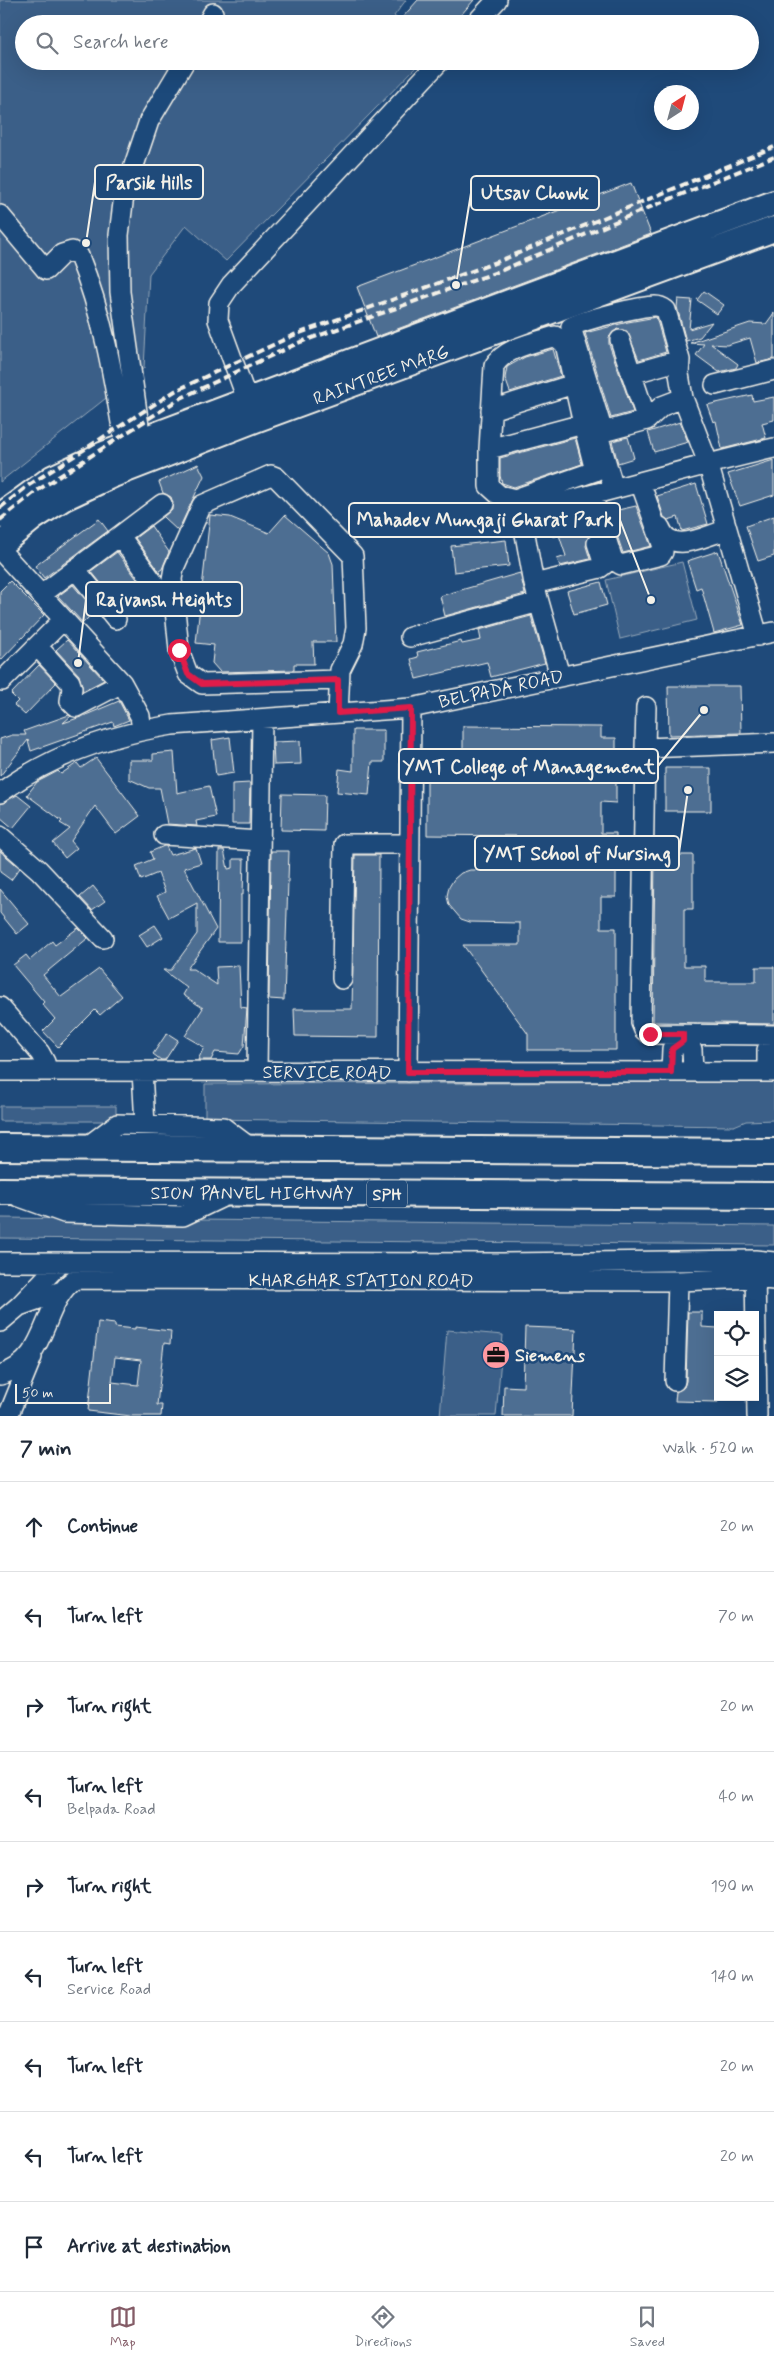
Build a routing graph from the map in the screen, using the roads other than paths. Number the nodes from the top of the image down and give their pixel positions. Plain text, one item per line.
1 (497, 0) edge
2 (483, 15) edge
3 (180, 70) edge
4 (432, 70) edge
5 (774, 203) edge
6 (0, 215) edge
7 (774, 229) edge
8 (620, 340) dead end
9 (680, 360) junction
10 (774, 370) edge
11 (632, 374) junction
12 (574, 384) junction
13 (715, 385) dead end
14 (683, 398) junction
15 (251, 410) junction
16 (491, 410) junction
17 (647, 420) junction
18 (583, 424) junction
19 (603, 432) junction
20 (133, 443) junction
21 (774, 448) edge
22 (489, 449) junction
23 (708, 463) junction
24 (592, 472) junction
25 (642, 481) junction
26 (596, 494) junction
27 (162, 504) dead end
28 (518, 505) junction
29 (0, 516) edge
30 (726, 530) junction
31 (120, 536) junction
32 (0, 546) edge
33 (0, 550) edge
34 (75, 569) junction
35 (154, 583) dead end
36 (541, 590) junction
37 (41, 595) junction
38 (116, 619) dead end
39 (63, 620) junction
40 (766, 634) edge
41 (410, 637) dead end
42 (37, 646) junction
43 (560, 676) junction
44 (338, 680) junction
45 (2, 681) dead end
46 (122, 683) junction
47 (646, 707) dead end
48 (411, 708) junction
49 (338, 713) junction
50 (262, 719) junction
51 (142, 730) junction
52 (774, 743) edge
53 (645, 748) junction
54 (0, 792) edge
55 (164, 835) dead end
56 (0, 836) edge
57 (260, 841) junction
58 (410, 844) junction
59 (103, 938) dead end
60 (342, 979) dead end
61 (0, 1007) edge
62 (774, 1035) edge
63 (683, 1038) junction
64 (774, 1044) edge
65 (0, 1071) edge
66 (46, 1071) junction
67 (257, 1071) junction
68 (142, 1072) junction
69 (408, 1072) junction
70 (671, 1072) junction
71 (693, 1072) junction
72 (771, 1072) edge
73 (145, 1125) junction
74 (0, 1147) edge
75 (85, 1148) junction
76 (251, 1148) junction
77 (774, 1152) edge
78 (2, 1191) edge
79 (774, 1196) edge
80 (0, 1262) edge
81 (774, 1262) edge
82 (60, 1263) junction
83 (774, 1268) edge
84 (755, 1269) junction
85 (503, 1272) junction
86 (774, 1280) edge
87 (678, 1281) junction
88 (62, 1291) junction
89 (19, 1306) junction
90 (0, 1322) edge
91 (36, 1349) junction
92 (0, 1375) edge
93 (675, 1381) dead end
94 (8, 1416) edge
95 (757, 1416) edge

1 - 2 street
3 - 20 street
4 - 15 street
5 - 15 main road, RAINTREE MARG
6 - 20 street
7 - 15 main road, RAINTREE MARG
8 - 11 street
9 - 11 street
9 - 14 street
9 - 19 street
10 - 13 street
11 - 17 street
12 - 16 street
12 - 16 street
12 - 18 street
14 - 17 street
14 - 23 street
15 - 20 main road, RAINTREE MARG
15 - 32 main road, RAINTREE MARG
16 - 22 street
17 - 19 street
18 - 22 street
18 - 24 street
19 - 26 street
20 - 29 main road, RAINTREE MARG
21 - 23 street
22 - 28 street
23 - 25 street
23 - 30 street
24 - 26 street
24 - 28 street
25 - 26 street
25 - 26 street
25 - 30 street
26 - 28 street
26 - 36 street
27 - 31 street
28 - 36 street
30 - 40 street
31 - 34 street
31 - 35 street
33 - 37 street
34 - 37 street
34 - 38 street
36 - 41 street
36 - 43 street
37 - 39 street
39 - 42 street
39 - 46 street
40 - 43 street, BELPADA ROAD
42 - 45 street
42 - 46 street
43 - 48 street, BELPADA ROAD
44 - 44 street
44 - 49 street
46 - 51 street
47 - 53 street
48 - 49 street, BELPADA ROAD
48 - 58 street
49 - 50 street, BELPADA ROAD
50 - 51 street, BELPADA ROAD
50 - 57 street
51 - 54 street, BELPADA ROAD
52 - 53 street
53 - 63 street
55 - 57 street
56 - 59 street
57 - 67 street
58 - 60 street
58 - 69 street
61 - 66 street
62 - 63 street
63 - 70 street
63 - 71 street
64 - 72 street
65 - 66 street, SERVICE ROAD
66 - 68 street, SERVICE ROAD
67 - 68 street, SERVICE ROAD
67 - 69 street, SERVICE ROAD
68 - 73 street
69 - 70 street, SERVICE ROAD
70 - 71 street, SERVICE ROAD
71 - 72 street, SERVICE ROAD
73 - 75 street
73 - 76 street
74 - 75 highway
75 - 76 highway
76 - 77 highway
78 - 79 highway, SION PANVEL HIGHWAY / SPH
80 - 82 street, KHARGHAR STATION ROAD
81 - 83 street
81 - 84 street, KHARGHAR STATION ROAD
82 - 85 street, KHARGHAR STATION ROAD
82 - 89 street
84 - 85 street, KHARGHAR STATION ROAD
84 - 86 street, KHARGHAR STATION ROAD
84 - 87 street, KHARGHAR STATION ROAD
84 - 95 street
85 - 87 street, KHARGHAR STATION ROAD
85 - 88 street, KHARGHAR STATION ROAD
87 - 93 street
88 - 89 street, KHARGHAR STATION ROAD
88 - 91 street
89 - 90 street
91 - 92 street
91 - 94 street

